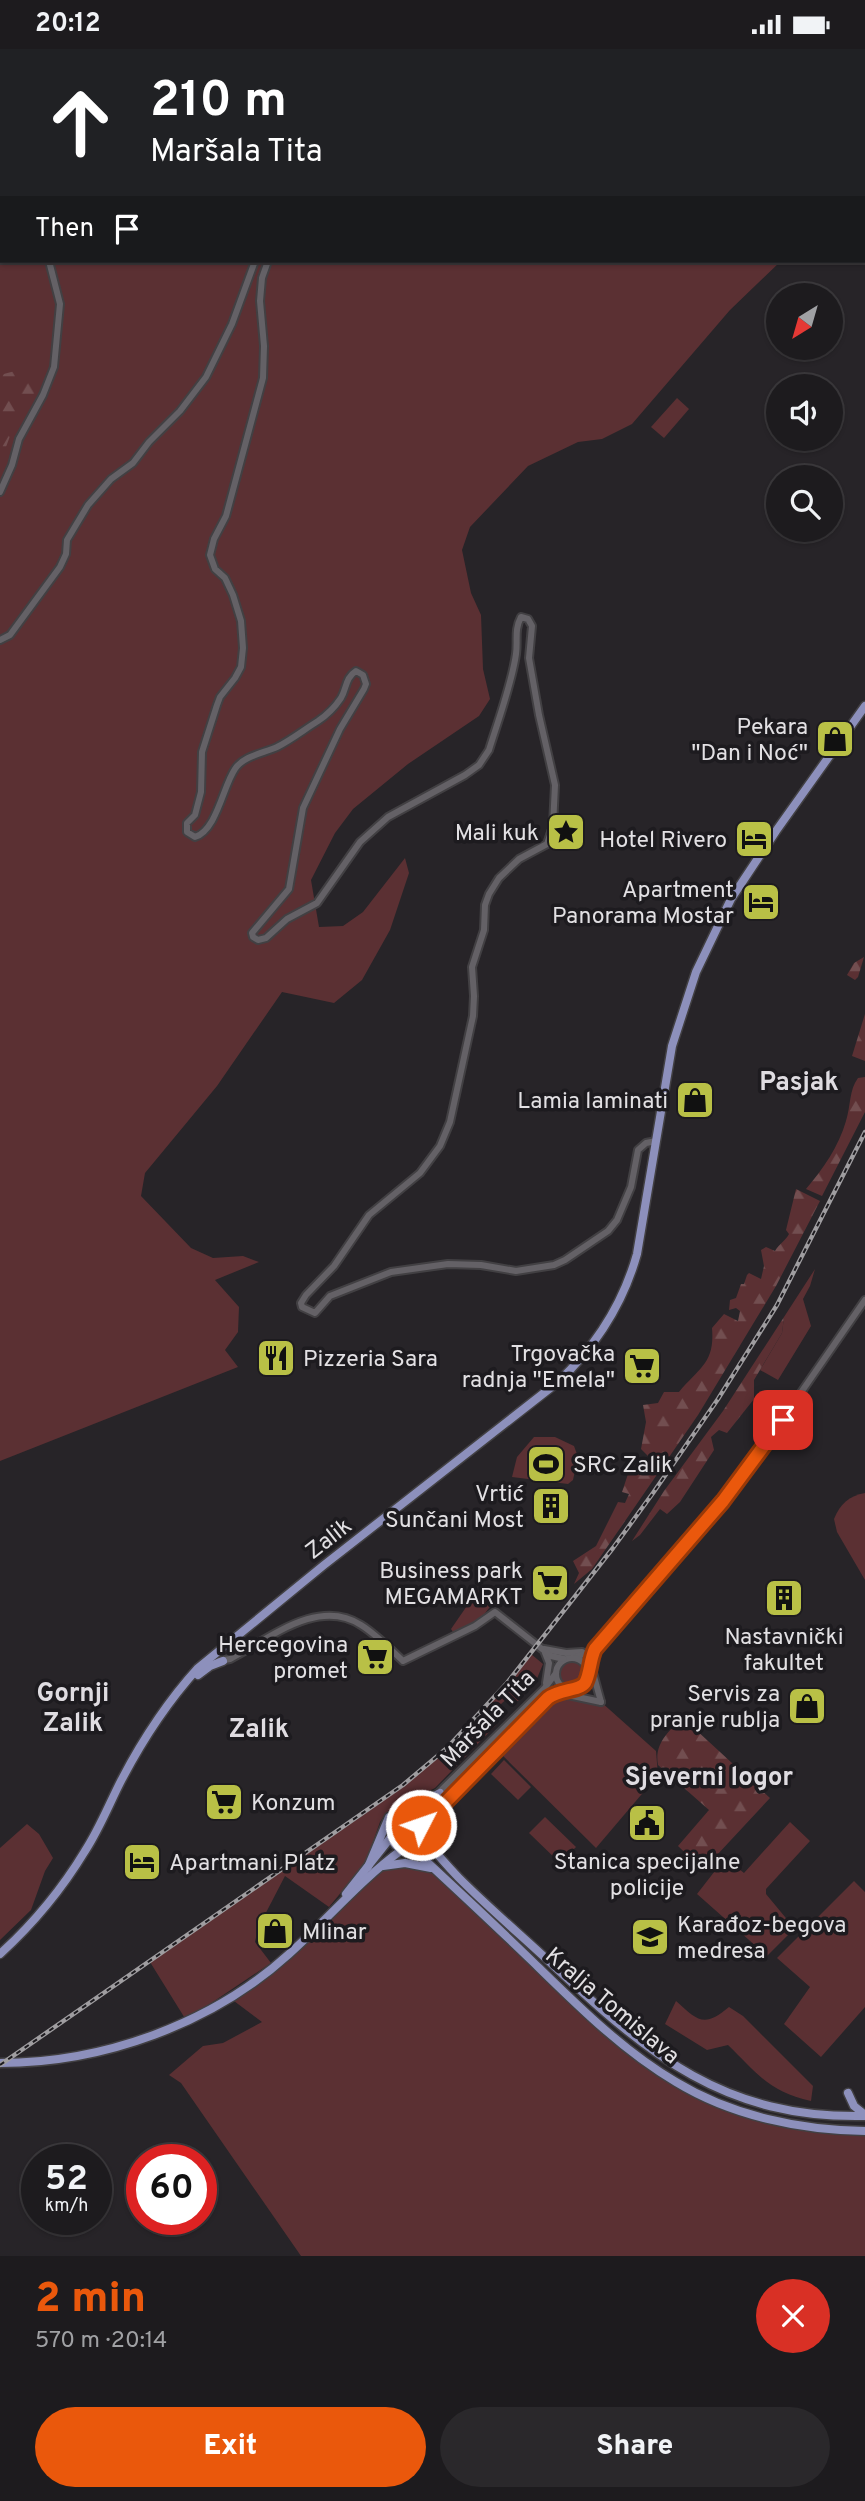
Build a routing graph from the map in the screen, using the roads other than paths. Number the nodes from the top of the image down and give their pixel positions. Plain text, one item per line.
1 (50, 263) edge
2 (254, 263) edge
3 (267, 263) edge
4 (0, 492) edge
5 (0, 640) edge
6 (865, 706) edge
7 (656, 1141) junction
8 (654, 1152) junction
9 (636, 1158) junction
10 (865, 1300) edge
11 (602, 1641) junction
12 (542, 1649) junction
13 (595, 1649) junction
14 (212, 1655) junction
15 (551, 1656) junction
16 (574, 1658) junction
17 (564, 1659) junction
18 (223, 1661) junction
19 (588, 1671) junction
20 (556, 1672) junction
21 (568, 1689) junction
22 (542, 1691) junction
23 (548, 1698) junction
24 (169, 1704) junction
25 (440, 1793) junction
26 (448, 1800) junction
27 (413, 1818) junction
28 (423, 1834) junction
29 (391, 1837) junction
30 (403, 1849) junction
31 (413, 1849) junction
32 (440, 1857) junction
33 (383, 1866) junction
34 (368, 1867) junction
35 (434, 1869) junction
36 (327, 1918) junction
37 (0, 1954) edge
38 (0, 2063) edge
39 (848, 2093) dead end
40 (865, 2115) edge
41 (865, 2131) edge

1 - 4 street
2 - 5 street
3 - 9 street
6 - 7 main road, Zalik
7 - 8 main road, Zalik
7 - 9 street
8 - 9 street
8 - 14 main road, Zalik
10 - 11 street
11 - 12 street
11 - 13 street
11 - 23 street
12 - 15 street
12 - 18 street
12 - 22 street
13 - 16 street
13 - 19 street
14 - 18 street
14 - 24 main road, Zalik
15 - 17 street
15 - 20 street
16 - 17 street
16 - 19 street
17 - 20 street
18 - 24 main road
19 - 21 street
20 - 21 street
20 - 22 street, Maršala Tita
21 - 23 street, Maršala Tita
22 - 25 street, Maršala Tita
23 - 26 street, Maršala Tita
24 - 37 main road, Zalik
25 - 27 street, Maršala Tita
25 - 34 main road
26 - 28 street, Maršala Tita
26 - 32 main road
27 - 28 main road
27 - 29 main road
28 - 31 main road
28 - 32 main road, Kralja Tomislava
29 - 30 main road
29 - 34 main road
30 - 31 main road
30 - 33 main road
31 - 35 main road, Kralja Tomislava
32 - 40 main road, Kralja Tomislava
33 - 35 main road
33 - 36 main road
34 - 36 main road
35 - 41 main road, Kralja Tomislava
36 - 38 main road
39 - 40 main road

